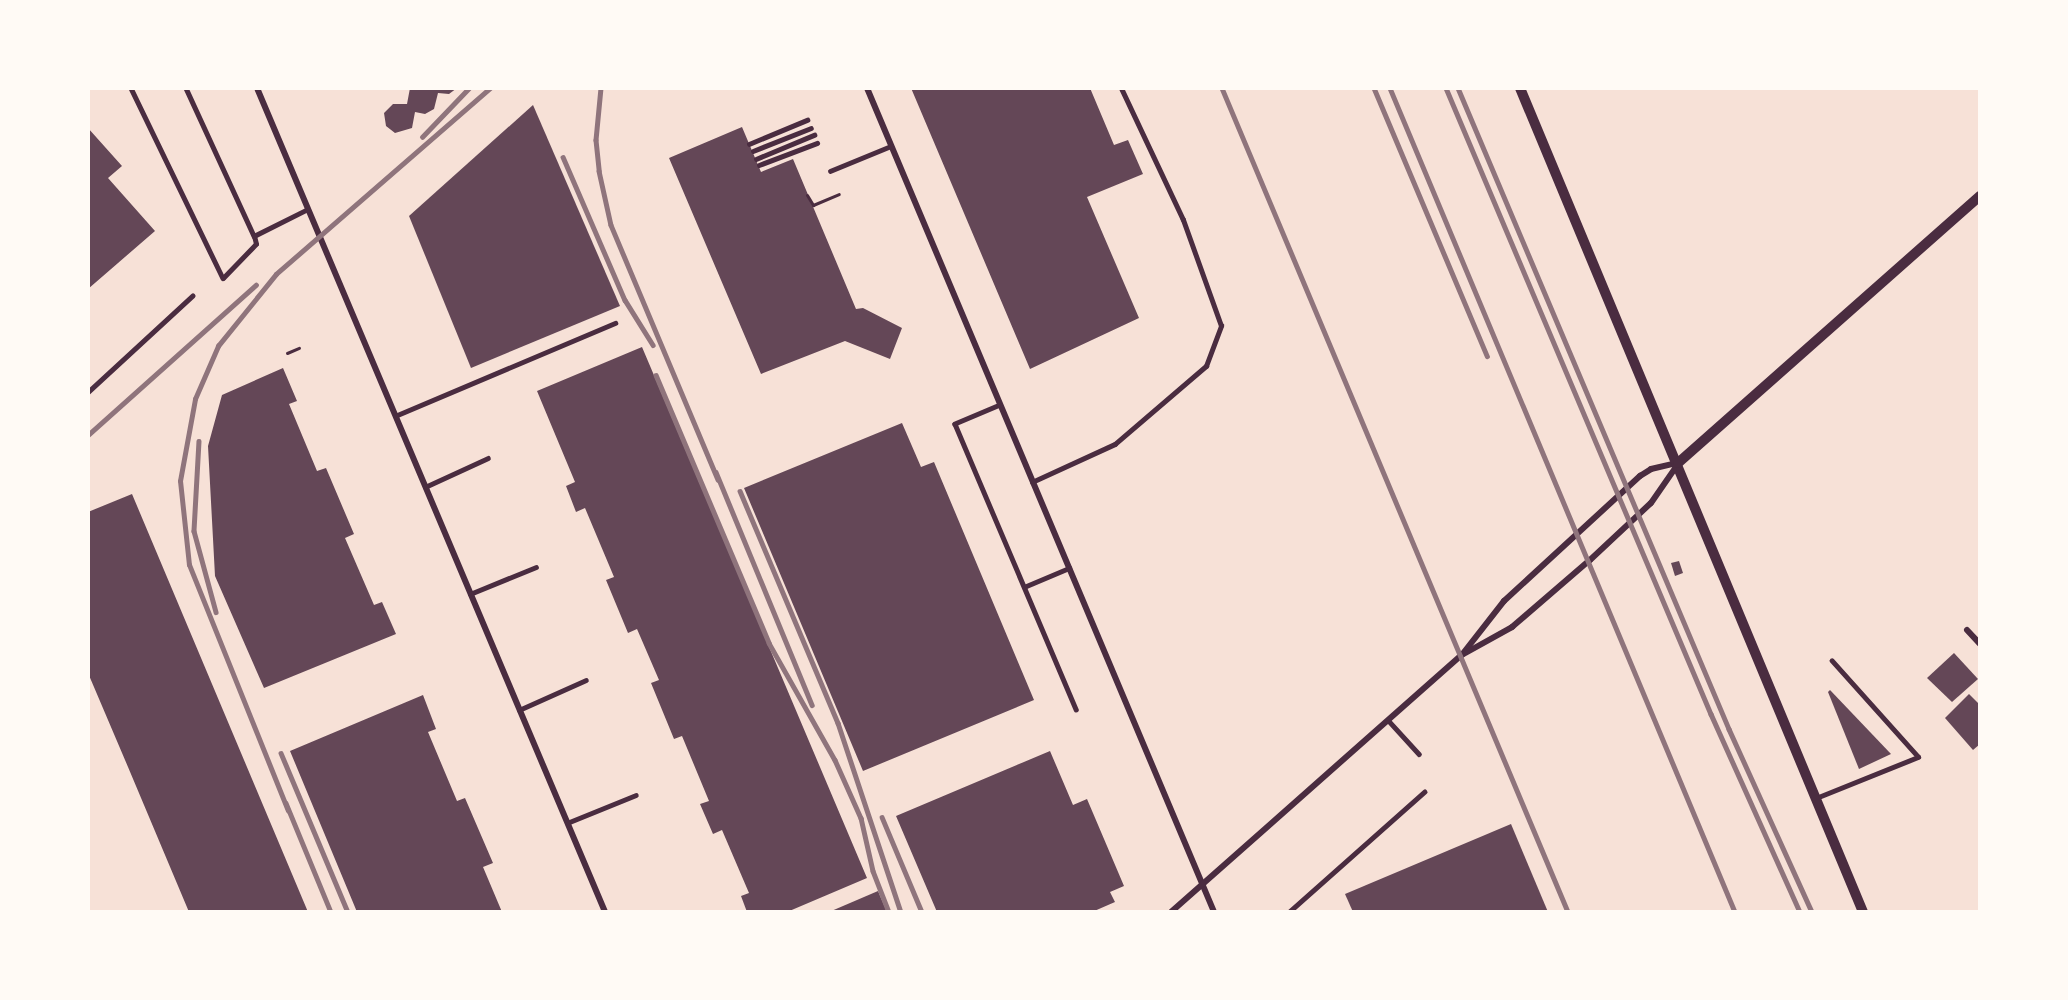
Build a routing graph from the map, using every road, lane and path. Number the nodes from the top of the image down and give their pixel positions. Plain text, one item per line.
1 (131, 88) edge
2 (186, 88) edge
3 (257, 88) edge
4 (867, 88) edge
5 (1121, 88) edge
6 (1520, 88) edge
7 (807, 120) dead end
8 (811, 128) dead end
9 (814, 135) dead end
10 (817, 143) dead end
11 (749, 144) dead end
12 (891, 146) junction
13 (753, 151) dead end
14 (756, 159) dead end
15 (759, 165) dead end
16 (830, 171) dead end
17 (840, 194) dead end
18 (807, 195) dead end
19 (1980, 196) edge
20 (308, 209) junction
21 (254, 236) junction
22 (192, 296) dead end
23 (615, 324) dead end
24 (299, 348) dead end
25 (287, 353) dead end
26 (88, 392) edge
27 (1000, 405) junction
28 (395, 416) junction
29 (488, 458) dead end
30 (1678, 463) junction
31 (1032, 482) junction
32 (425, 487) junction
33 (536, 567) dead end
34 (1069, 568) junction
35 (1024, 587) junction
36 (471, 594) junction
37 (1966, 630) dead end
38 (1980, 644) edge
39 (1460, 656) junction
40 (1832, 661) dead end
41 (586, 681) dead end
42 (1076, 709) dead end
43 (519, 710) junction
44 (1388, 720) junction
45 (1419, 754) dead end
46 (1424, 792) dead end
47 (636, 795) dead end
48 (1816, 798) junction
49 (567, 823) junction
50 (1203, 884) junction
51 (605, 912) edge
52 (1171, 912) edge
53 (1214, 912) edge
54 (1289, 912) edge
55 (1863, 912) edge

1 - 21 lane
2 - 21 lane
3 - 20 street
4 - 12 street
5 - 31 lane
6 - 30 street
7 - 11 lane
8 - 13 lane
9 - 14 lane
10 - 15 lane
12 - 16 lane
12 - 27 street
17 - 18 path
19 - 30 street
20 - 21 lane
20 - 28 street
22 - 26 lane
23 - 28 lane
24 - 25 path
27 - 31 street
27 - 35 lane
28 - 32 street
29 - 32 lane
30 - 39 street
30 - 39 street
30 - 48 street
31 - 34 street
32 - 36 street
33 - 36 lane
34 - 35 lane
34 - 50 street
35 - 42 lane
36 - 43 street
37 - 38 street
39 - 44 street
40 - 48 lane
41 - 43 lane
43 - 49 street
44 - 45 lane
44 - 50 street
46 - 54 lane
47 - 49 lane
48 - 55 street
49 - 51 street
50 - 52 street
50 - 53 street

